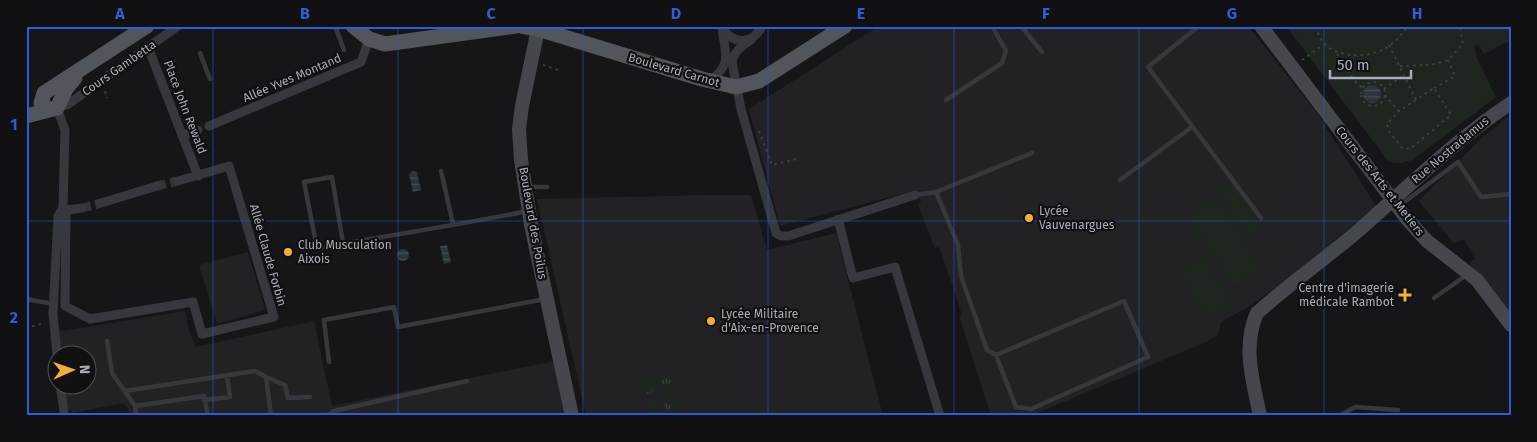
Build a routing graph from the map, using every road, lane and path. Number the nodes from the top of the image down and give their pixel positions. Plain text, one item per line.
1 (147, 26) edge
2 (178, 26) edge
3 (335, 26) edge
4 (353, 26) edge
5 (394, 26) edge
6 (514, 26) edge
7 (520, 26) edge
8 (722, 26) edge
9 (762, 26) edge
10 (845, 26) edge
11 (992, 26) edge
12 (1021, 26) edge
13 (1199, 26) edge
14 (1261, 26) edge
15 (1317, 26) edge
16 (1408, 26) edge
17 (1460, 26) edge
18 (390, 27) edge
19 (538, 28) edge
20 (370, 39) junction
21 (751, 40) junction
22 (1324, 44) junction
23 (1389, 45) junction
24 (148, 47) junction
25 (344, 50) dead end
26 (1042, 52) dead end
27 (1337, 52) junction
28 (200, 53) dead end
29 (1448, 60) junction
30 (531, 61) junction
31 (1400, 66) junction
32 (1292, 67) junction
33 (558, 70) dead end
34 (1404, 75) junction
35 (210, 80) dead end
36 (710, 82) junction
37 (736, 87) junction
38 (1362, 88) junction
39 (1434, 88) junction
40 (1384, 89) junction
41 (1385, 95) junction
42 (946, 100) dead end
43 (1416, 100) junction
44 (52, 102) junction
45 (1511, 103) edge
46 (26, 110) edge
47 (1399, 111) junction
48 (26, 116) edge
49 (746, 124) junction
50 (209, 126) dead end
51 (1192, 127) junction
52 (198, 130) dead end
53 (182, 136) junction
54 (1032, 153) dead end
55 (797, 159) dead end
56 (441, 171) dead end
57 (198, 176) junction
58 (1120, 180) dead end
59 (178, 181) tunnel mouth
60 (158, 186) tunnel mouth
61 (524, 187) junction
62 (547, 187) dead end
63 (936, 192) junction
64 (1511, 194) edge
65 (915, 196) joint
66 (100, 203) tunnel mouth
67 (1395, 204) junction
68 (82, 208) tunnel mouth
69 (64, 209) junction
70 (528, 210) junction
71 (1261, 218) dead end
72 (838, 219) junction
73 (453, 224) junction
74 (343, 243) junction
75 (1469, 273) junction
76 (547, 298) junction
77 (1434, 298) dead end
78 (26, 299) edge
79 (48, 303) dead end
80 (44, 323) dead end
81 (1511, 324) edge
82 (26, 328) edge
83 (107, 341) dead end
84 (56, 344) edge
85 (996, 355) junction
86 (329, 362) dead end
87 (227, 376) junction
88 (266, 377) junction
89 (466, 381) dead end
90 (125, 391) junction
91 (61, 394) edge
92 (310, 397) dead end
93 (204, 400) junction
94 (135, 406) junction
95 (1398, 410) dead end
96 (64, 412) dead end
97 (136, 416) edge
98 (208, 416) edge
99 (271, 416) edge
100 (327, 416) edge
101 (572, 416) edge
102 (940, 416) edge
103 (1260, 416) edge
104 (1339, 416) edge

1 - 44 main road, Cours Gambetta
2 - 24 street, Cours Gambetta
3 - 25 lane
4 - 20 main road
5 - 18 path
6 - 20 main road
7 - 19 main road, Boulevard Carnot
8 - 21 street
8 - 36 street
9 - 21 street
10 - 37 main road, Boulevard Carnot
11 - 42 lane
12 - 26 lane
13 - 51 lane
14 - 32 main road, Cours des Arts et Metiers
15 - 22 path
16 - 23 path
17 - 29 path
19 - 30 main road, Boulevard des Poilus
19 - 36 main road, Boulevard Carnot
20 - 50 street, Allée Yves Montand
21 - 37 street
22 - 27 path
22 - 32 path
23 - 27 path
23 - 31 path
24 - 44 street, Cours Gambetta
24 - 53 street, Place John Rewald
27 - 38 path
28 - 35 lane
29 - 31 path
29 - 39 path
30 - 33 path
30 - 61 main road, Boulevard des Poilus
31 - 34 path
32 - 67 main road, Cours des Arts et Metiers
34 - 40 path
34 - 43 path
36 - 37 main road, Boulevard Carnot
37 - 49 street
38 - 40 path
38 - 41 path
39 - 43 path
39 - 47 path
40 - 41 path
41 - 47 path
43 - 47 path
44 - 46 main road, Cours Gambetta
44 - 48 main road, Cours Gambetta
44 - 69 street, Allée Claude Forbin
45 - 67 main road, Rue Nostradamus
49 - 55 path
49 - 72 street
51 - 58 lane
51 - 71 lane
52 - 53 street
53 - 57 street, Place John Rewald
54 - 63 lane
56 - 73 lane
57 - 59 street
57 - 69 street, Allée Claude Forbin
60 - 66 street
61 - 62 lane
61 - 70 main road, Boulevard des Poilus
63 - 65 lane
63 - 85 lane
64 - 67 lane
65 - 72 street
67 - 75 main road, Cours des Arts et Metiers
67 - 103 main road, Rue Nostradamus
68 - 69 street
69 - 84 street
70 - 73 lane
70 - 76 main road, Boulevard des Poilus
72 - 102 street
73 - 74 lane
74 - 74 lane
75 - 77 lane
75 - 81 main road, Cours des Arts et Metiers
76 - 86 lane
76 - 101 main road, Boulevard des Poilus
78 - 79 lane
80 - 82 path
83 - 90 lane
85 - 85 lane
87 - 88 lane
87 - 90 lane
87 - 93 lane
88 - 92 lane
88 - 99 lane
89 - 100 lane
90 - 94 lane
91 - 96 street
93 - 94 lane
93 - 98 lane
94 - 97 lane
95 - 104 lane

